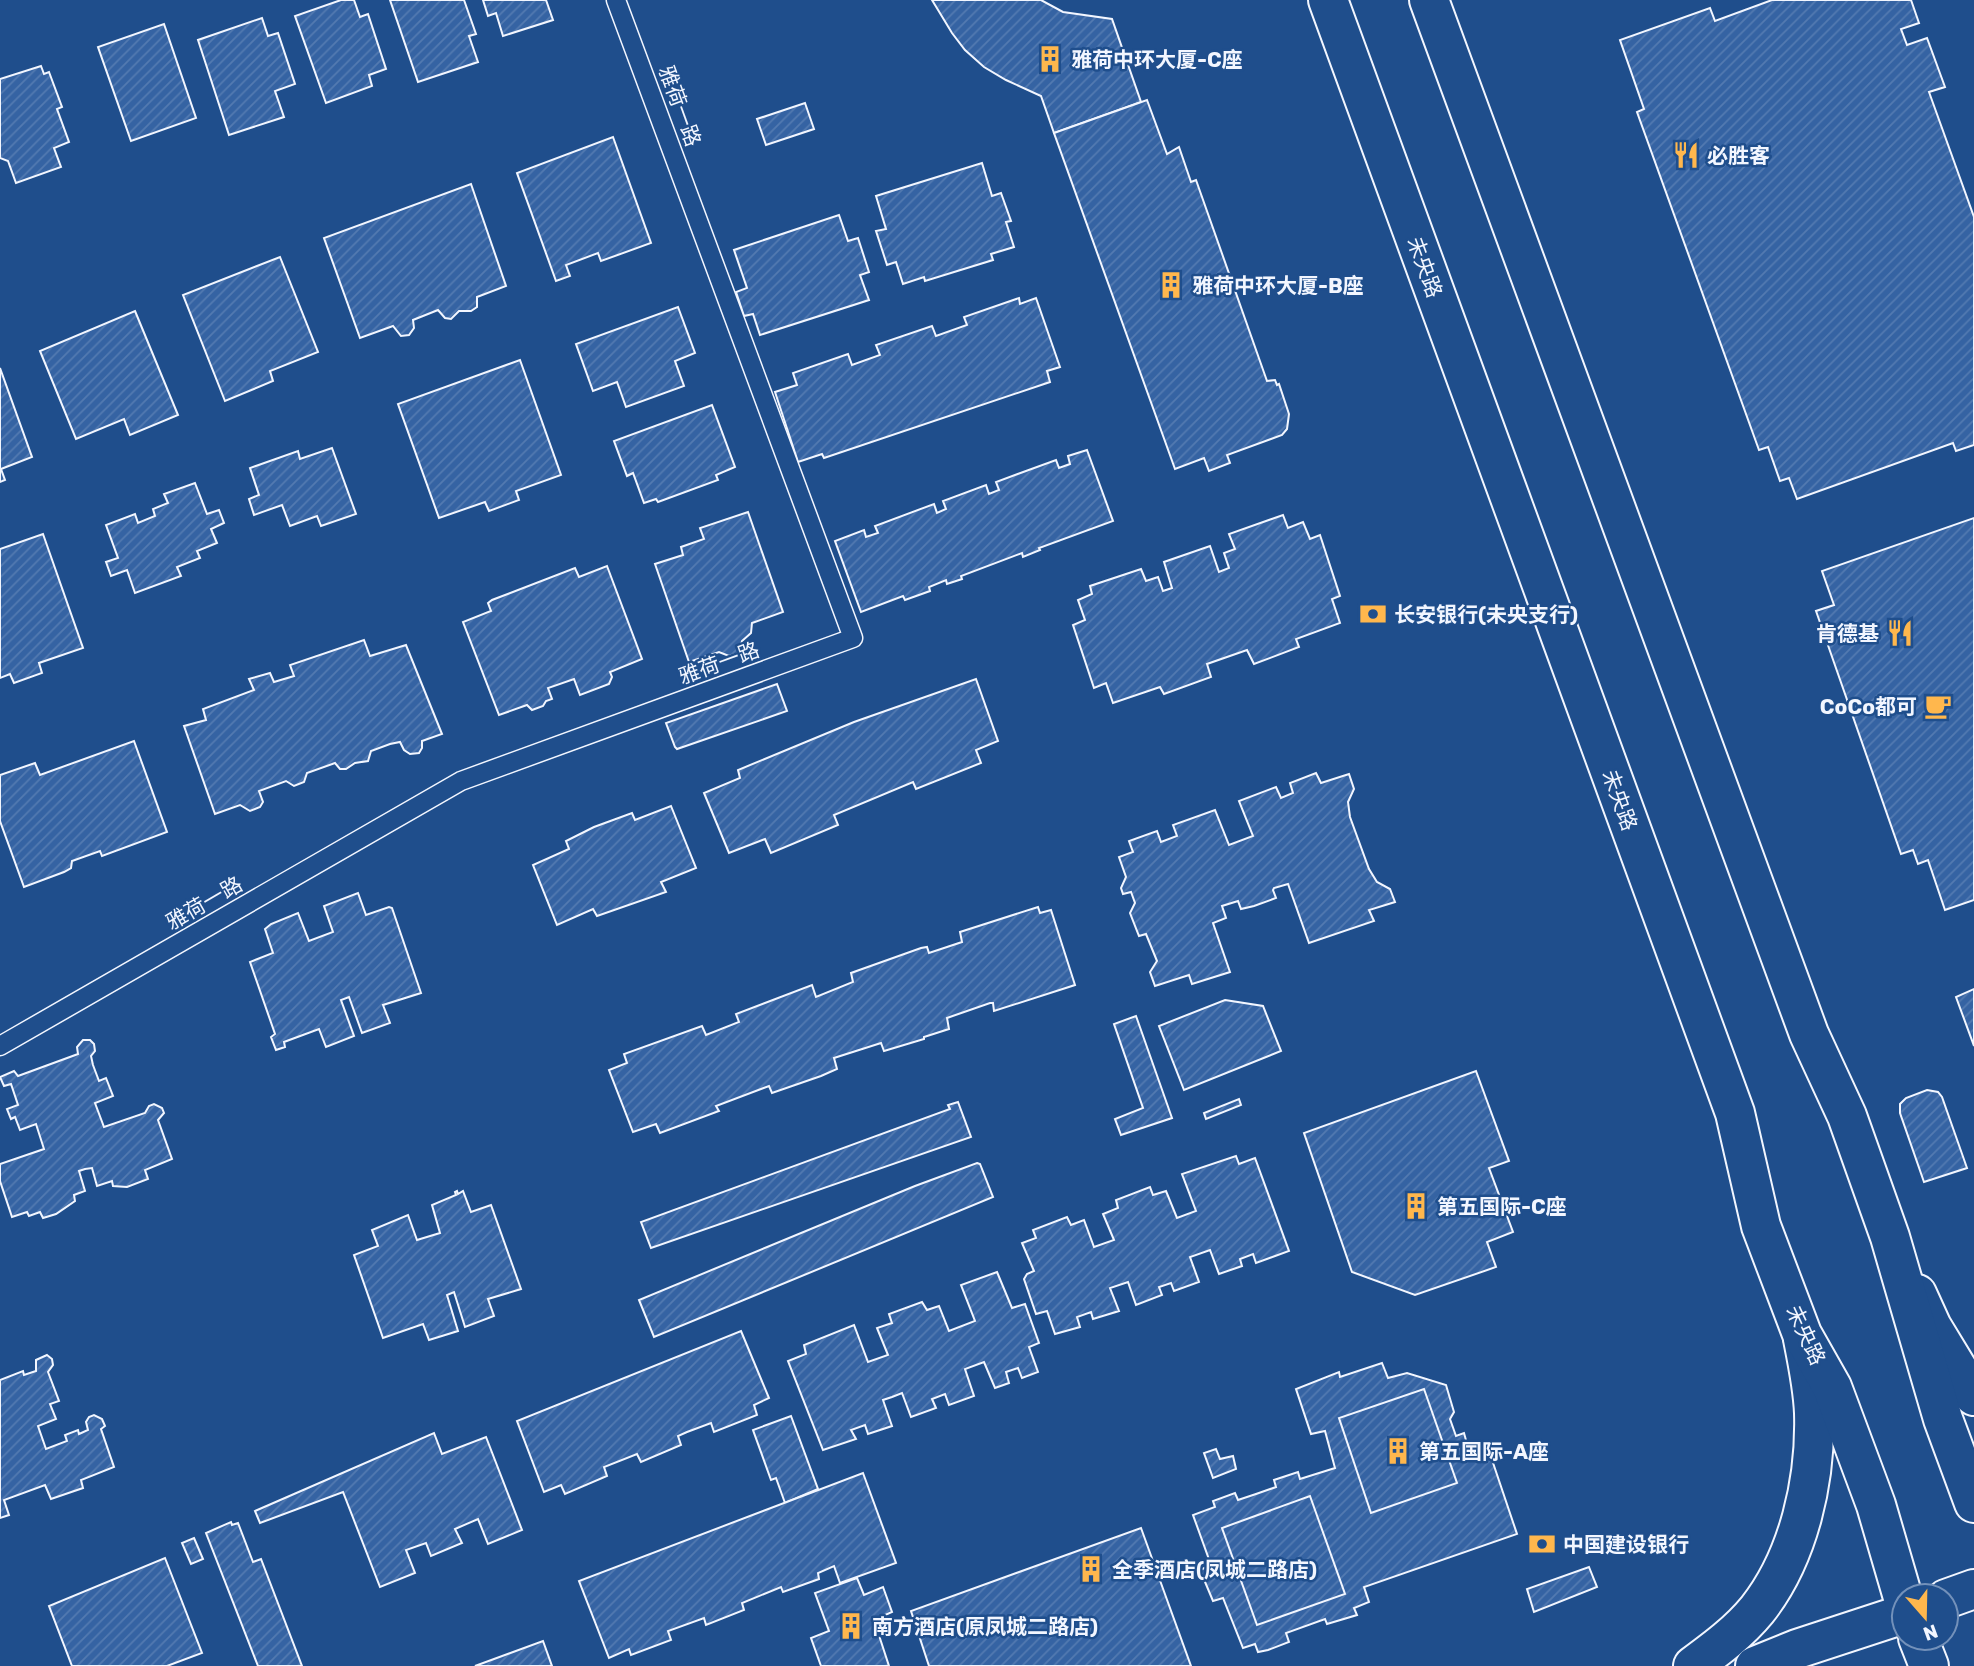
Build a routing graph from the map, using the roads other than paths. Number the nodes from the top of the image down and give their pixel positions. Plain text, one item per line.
1 (616, 0) edge
2 (1328, 0) edge
3 (1429, 0) edge
4 (0, 1046) edge
5 (1891, 1237) junction
6 (1802, 1334) junction
7 (1974, 1395) edge
8 (1974, 1503) edge
9 (1898, 1582) edge
10 (1890, 1619) edge
11 (1693, 1666) edge
12 (1755, 1666) edge

1 - 4 lane, 雅荷一路
2 - 6 main road, 未央路
3 - 5 main road
5 - 7 main road
5 - 8 main road
6 - 9 main road, 未央路
6 - 11 main road
10 - 12 main road

